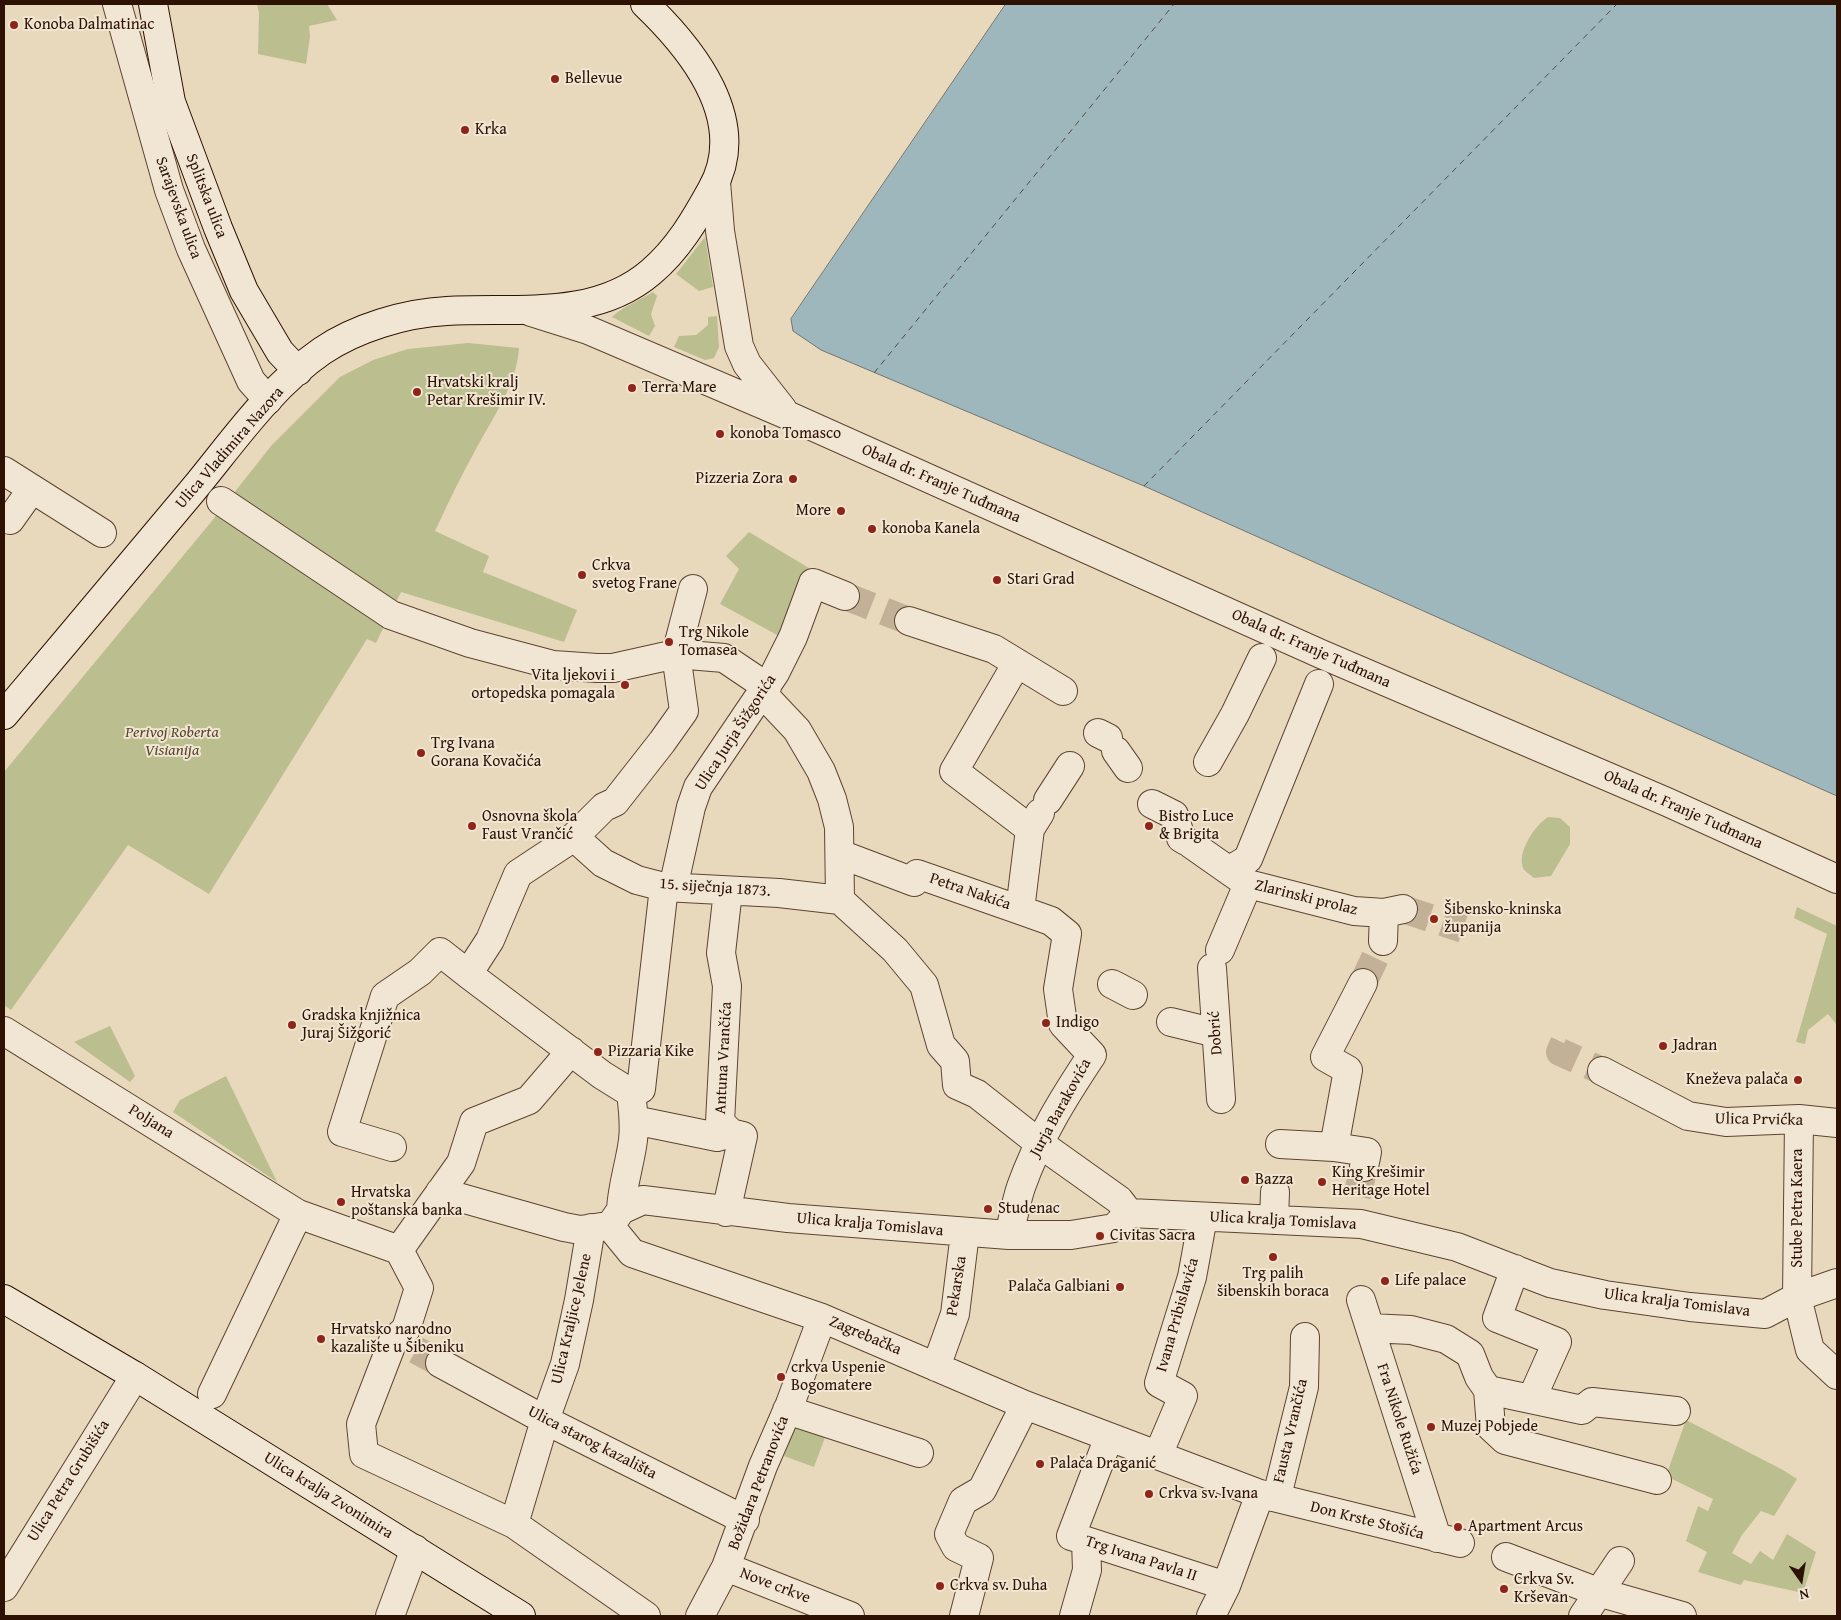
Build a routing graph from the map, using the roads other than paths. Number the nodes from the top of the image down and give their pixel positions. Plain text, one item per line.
1 (117, 4) edge
2 (153, 4) edge
3 (645, 4) edge
4 (716, 182) junction
5 (531, 312) junction
6 (739, 346) junction
7 (298, 371) junction
8 (703, 379) junction
9 (268, 400) junction
10 (787, 415) junction
11 (4, 471) edge
12 (32, 489) junction
13 (221, 501) dead end
14 (10, 520) dead end
15 (102, 533) dead end
16 (693, 589) dead end
17 (845, 596) tunnel mouth
18 (909, 621) tunnel mouth
19 (676, 654) junction
20 (1262, 658) dead end
21 (1017, 663) junction
22 (1320, 684) dead end
23 (765, 691) junction
24 (1063, 691) dead end
25 (4, 715) edge
26 (1208, 762) dead end
27 (1070, 766) dead end
28 (1132, 773) dead end
29 (1039, 814) junction
30 (574, 837) junction
31 (840, 854) junction
32 (1239, 877) junction
33 (1837, 879) edge
34 (668, 888) junction
35 (728, 891) junction
36 (840, 900) junction
37 (1020, 910) junction
38 (1383, 941) tunnel mouth
39 (468, 974) junction
40 (1363, 983) tunnel mouth
41 (1171, 1022) dead end
42 (4, 1030) edge
43 (1216, 1033) junction
44 (571, 1051) junction
45 (1602, 1071) tunnel mouth
46 (630, 1093) junction
47 (1221, 1099) dead end
48 (1798, 1119) junction
49 (634, 1120) junction
50 (1837, 1124) edge
51 (730, 1133) junction
52 (1039, 1143) junction
53 (1280, 1144) dead end
54 (392, 1147) dead end
55 (1334, 1147) junction
56 (1364, 1167) tunnel mouth
57 (440, 1192) junction
58 (1275, 1192) dead end
59 (726, 1212) junction
60 (1129, 1213) junction
61 (306, 1217) junction
62 (1203, 1217) junction
63 (1274, 1220) junction
64 (607, 1222) junction
65 (965, 1233) junction
66 (1009, 1235) junction
67 (399, 1250) junction
68 (1515, 1270) junction
69 (1837, 1284) edge
70 (1797, 1297) junction
71 (4, 1299) edge
72 (1361, 1300) dead end
73 (822, 1318) junction
74 (1370, 1328) junction
75 (1306, 1337) dead end
76 (440, 1363) tunnel mouth
77 (936, 1367) junction
78 (1837, 1375) edge
79 (135, 1376) junction
80 (1488, 1390) junction
81 (212, 1394) dead end
82 (1532, 1398) junction
83 (1025, 1405) junction
84 (787, 1410) junction
85 (1676, 1411) dead end
86 (545, 1420) junction
87 (1109, 1438) junction
88 (919, 1453) dead end
89 (1158, 1456) junction
90 (1657, 1480) dead end
91 (1267, 1496) junction
92 (745, 1520) junction
93 (514, 1524) junction
94 (1086, 1541) junction
95 (1448, 1541) joint
96 (415, 1549) junction
97 (1506, 1557) dead end
98 (1620, 1561) dead end
99 (726, 1568) junction
100 (1226, 1586) junction
101 (4, 1587) edge
102 (1598, 1592) junction
103 (390, 1616) edge
104 (521, 1616) edge
105 (646, 1616) edge
106 (700, 1616) edge
107 (850, 1616) edge
108 (964, 1616) edge
109 (1074, 1616) edge
110 (1211, 1616) edge
111 (1583, 1616) edge
112 (1682, 1616) edge

1 - 9 street, Sarajevska ulica
2 - 7 street, Splitska ulica
3 - 4 street
4 - 5 street
4 - 6 street, Obala dr. Franje Tuđmana
5 - 7 street, Ulica Vladimira Nazora
5 - 8 street, Obala dr. Franje Tuđmana
6 - 8 street
6 - 10 street, Obala dr. Franje Tuđmana
7 - 9 street, Ulica Vladimira Nazora
8 - 10 street, Obala dr. Franje Tuđmana
9 - 25 street, Ulica Vladimira Nazora
10 - 33 street, Obala dr. Franje Tuđmana
11 - 12 street
12 - 14 street
12 - 15 street
13 - 19 street
16 - 19 street
17 - 23 street, Ulica Jurja Šižgorića
18 - 21 street
19 - 23 street
19 - 30 street
20 - 26 street
21 - 24 street
21 - 29 street
22 - 32 street
23 - 31 street
23 - 34 street, Ulica Jurja Šižgorića
27 - 29 street
28 - 32 street, Zlarinski prolaz
29 - 37 street
30 - 34 street, 15. siječnja 1873.
30 - 39 street
31 - 36 street
31 - 37 street, Petra Nakića
32 - 38 street, Zlarinski prolaz
32 - 43 street, Dobrić
34 - 35 street, 15. siječnja 1873.
34 - 46 street, Ulica Jurja Šižgorića
35 - 36 street, 15. siječnja 1873.
35 - 51 street, Antuna Vrančića
36 - 52 street
37 - 52 street, Jurja Barakovića
39 - 44 street
39 - 54 street
40 - 55 street
41 - 43 street
42 - 61 street, Poljana
43 - 47 street, Dobrić
44 - 46 street
44 - 57 street
45 - 48 street, Ulica Prvićka
46 - 49 street
48 - 50 street, Ulica Prvićka
48 - 70 street, Stube Petra Kaera
49 - 51 street
49 - 64 street
51 - 59 street, Antuna Vrančića
52 - 60 street
52 - 66 street, Jurja Barakovića
53 - 55 street
55 - 56 street
57 - 64 street
57 - 67 street
58 - 63 street
59 - 64 street, Ulica kralja Tomislava
59 - 65 street, Ulica kralja Tomislava
60 - 62 street, Ulica kralja Tomislava
60 - 66 street, Ulica kralja Tomislava
61 - 67 street, Poljana
61 - 81 street
62 - 63 street, Ulica kralja Tomislava
62 - 89 street, Ivana Pribislavića
63 - 68 street, Ulica kralja Tomislava
64 - 73 street, Zagrebačka
64 - 86 street, Ulica Kraljice Jelene
65 - 66 street, Ulica kralja Tomislava
65 - 77 street, Pekarska
67 - 93 street
68 - 70 street, Ulica kralja Tomislava
68 - 82 street
69 - 70 street, Ulica kralja Tomislava
70 - 78 street, Stube Petra Kaera
71 - 79 street
72 - 74 street, Fra Nikole Ružića
73 - 77 street, Zagrebačka
73 - 84 street, Božidara Petranovića
74 - 80 street
74 - 95 street, Fra Nikole Ružića
75 - 91 street, Fausta Vrančića
76 - 86 street, Ulica starog kazališta
77 - 83 street, Zagrebačka
79 - 96 street, Ulica kralja Zvonimira
79 - 101 street, Ulica Petra Grubišića
80 - 82 street
80 - 90 street
82 - 85 street
83 - 87 street, Zagrebačka
83 - 108 street
84 - 88 street
84 - 92 street, Božidara Petranovića
86 - 92 street, Ulica starog kazališta
86 - 93 street, Ulica Kraljice Jelene
87 - 89 street, Zagrebačka
87 - 94 street, Trg Ivana Pavla II
89 - 91 street, Zagrebačka
91 - 95 street, Don Krste Stošića
91 - 100 street, Fausta Vrančića
92 - 99 street, Božidara Petranovića
93 - 105 street
94 - 100 street, Trg Ivana Pavla II
94 - 109 street
96 - 103 street
96 - 104 street, Ulica kralja Zvonimira
97 - 102 street
98 - 102 street
99 - 106 street, Božidara Petranovića
99 - 107 street, Nove crkve
100 - 110 street, Fausta Vrančića
102 - 111 street
102 - 112 street

